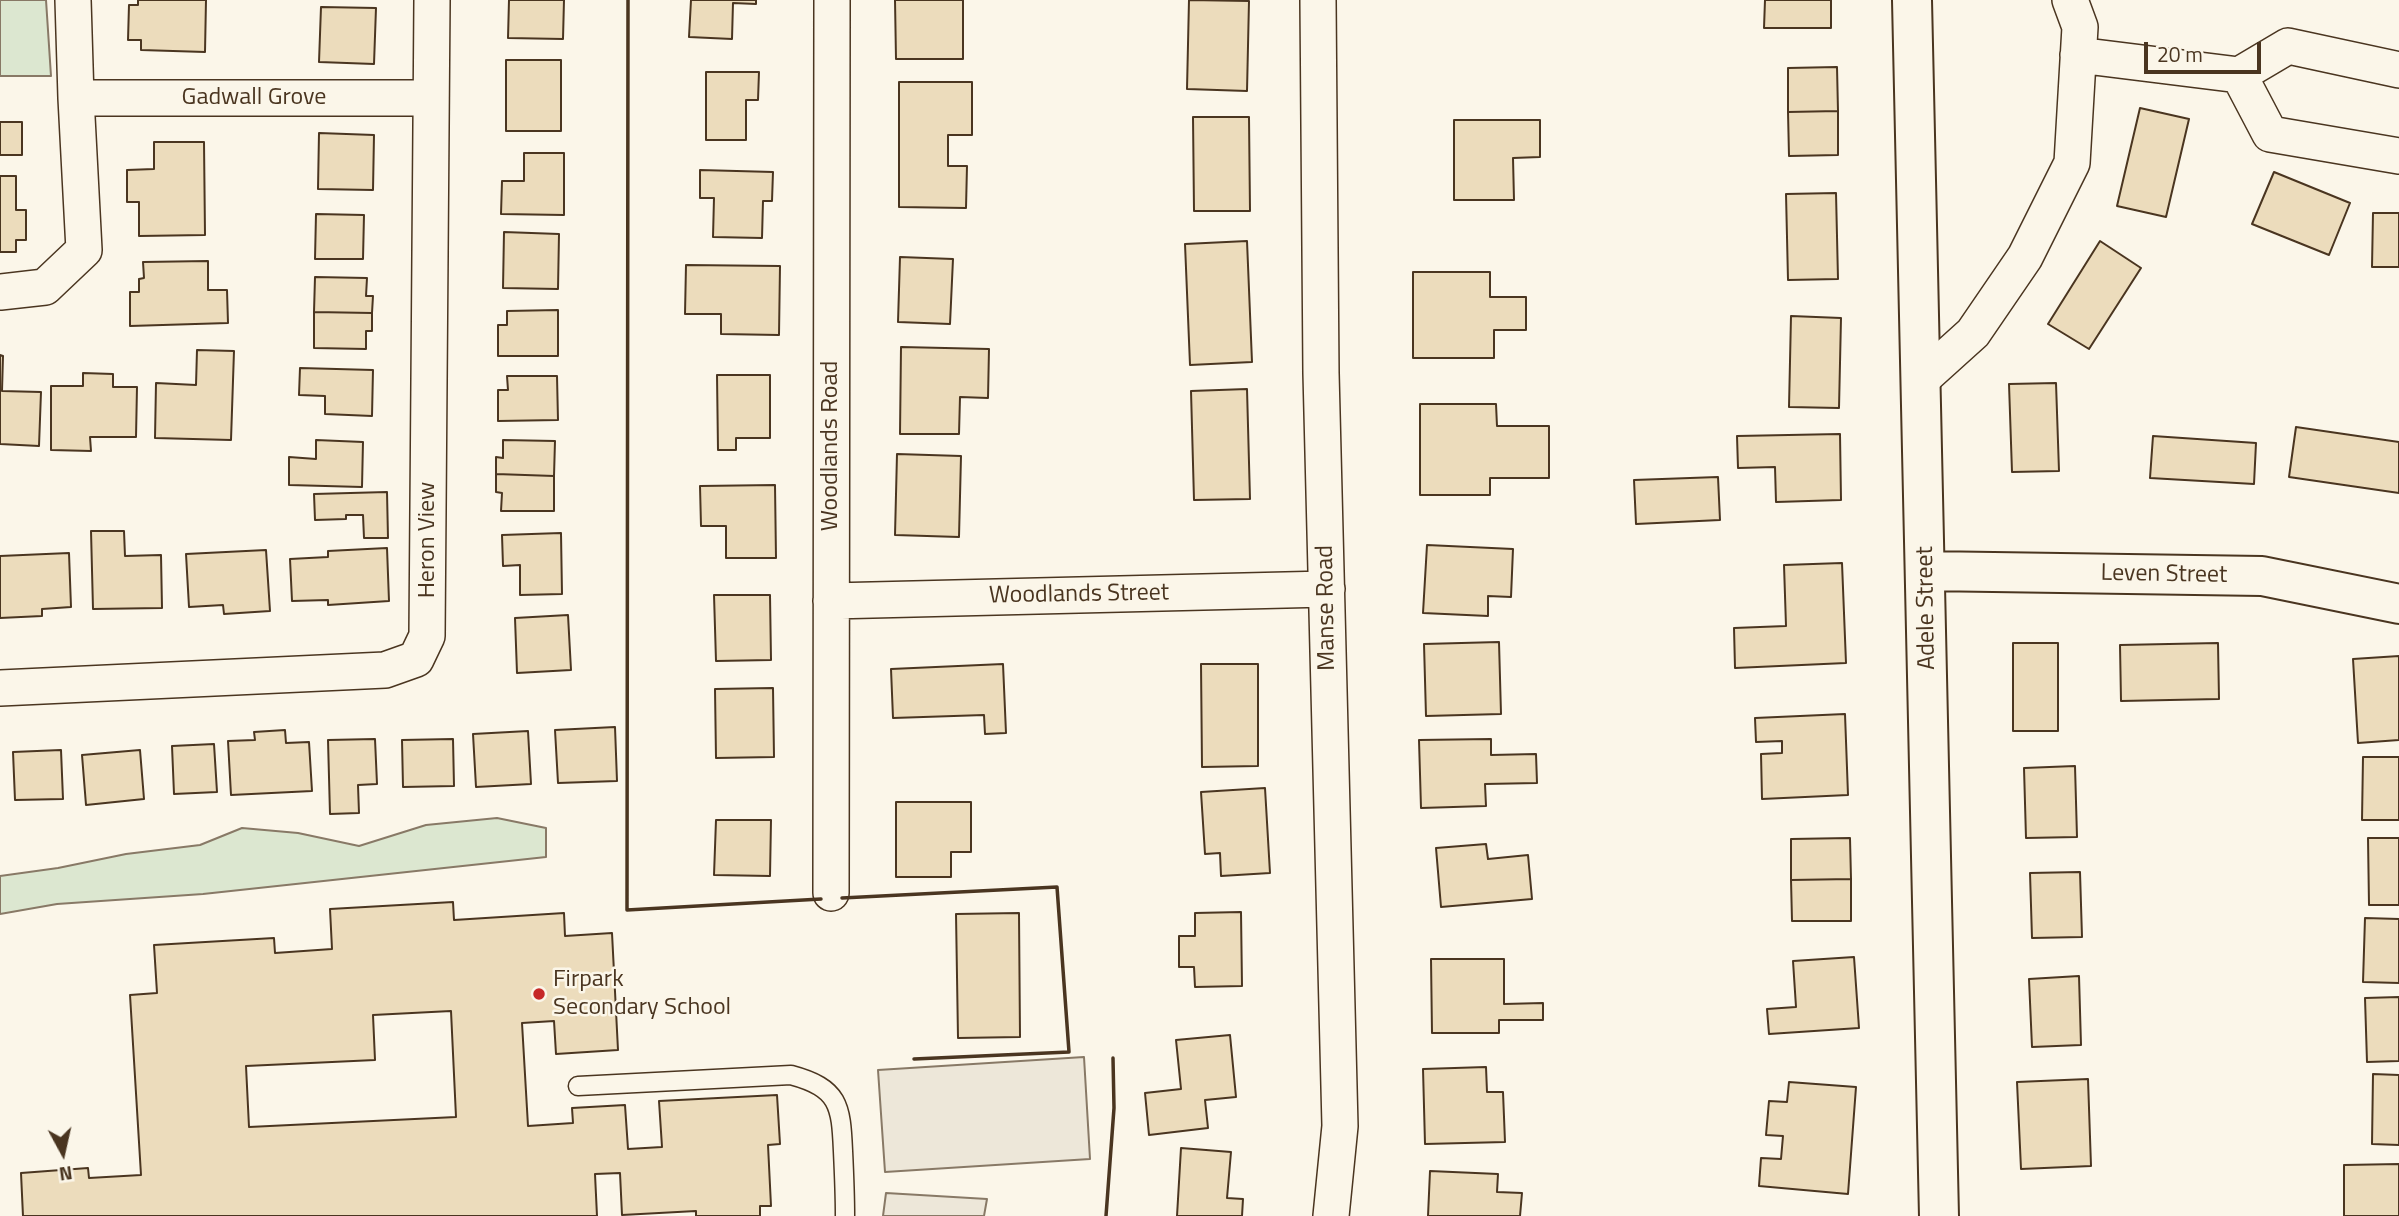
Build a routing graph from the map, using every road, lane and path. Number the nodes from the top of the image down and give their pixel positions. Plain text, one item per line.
1 (73, 0) edge
2 (432, 0) edge
3 (832, 0) edge
4 (1318, 0) edge
5 (1912, 0) edge
6 (2070, 0) edge
7 (2078, 55) junction
8 (2399, 70) edge
9 (2239, 75) junction
10 (76, 98) junction
11 (431, 98) junction
12 (2399, 156) edge
13 (0, 292) edge
14 (1922, 379) junction
15 (1926, 571) junction
16 (1327, 589) junction
17 (831, 601) junction
18 (2399, 604) edge
19 (0, 688) edge
20 (831, 893) dead end
21 (578, 1086) dead end
22 (845, 1216) edge
23 (1331, 1216) edge
24 (1939, 1216) edge

1 - 10 street
2 - 11 street, Heron View
3 - 17 street, Woodlands Road
4 - 16 street, Manse Road
5 - 14 street, Adele Street
6 - 7 street
7 - 9 street
7 - 14 street
8 - 9 street
9 - 12 street
10 - 11 street, Gadwall Grove
10 - 13 street
11 - 19 street, Heron View
14 - 15 street, Adele Street
15 - 18 street, Leven Street
15 - 24 street, Adele Street
16 - 17 street, Woodlands Street
16 - 23 street, Manse Road
17 - 20 street, Woodlands Road
21 - 22 lane

